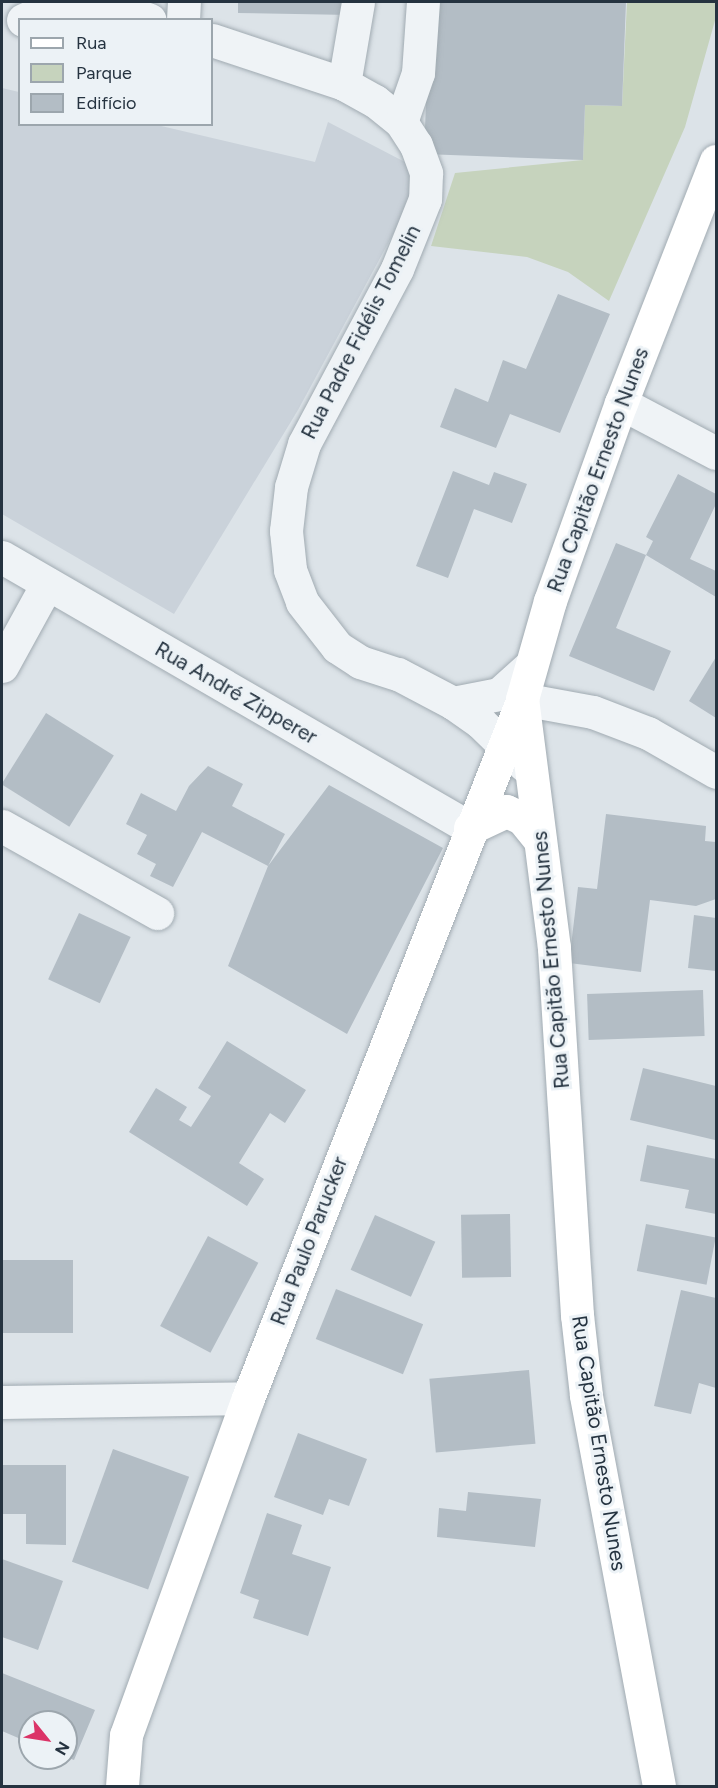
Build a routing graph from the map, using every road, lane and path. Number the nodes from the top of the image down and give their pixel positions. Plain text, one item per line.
1 (64, 2) edge
2 (184, 2) edge
3 (358, 2) edge
4 (423, 2) edge
5 (28, 18) edge
6 (144, 18) edge
7 (183, 18) edge
8 (18, 23) edge
9 (2, 34) edge
10 (213, 40) edge
11 (344, 84) junction
12 (401, 122) junction
13 (717, 161) edge
14 (621, 402) junction
15 (717, 453) edge
16 (2, 557) edge
17 (46, 584) junction
18 (2, 666) edge
19 (529, 667) junction
20 (522, 699) junction
21 (453, 703) junction
22 (505, 746) junction
23 (717, 772) edge
24 (534, 776) junction
25 (2, 826) edge
26 (470, 828) junction
27 (540, 840) junction
28 (157, 913) dead end
29 (248, 1398) junction
30 (2, 1402) edge
31 (126, 1735) junction
32 (106, 1786) edge
33 (122, 1786) edge
34 (659, 1786) edge

1 - 5 street
1 - 6 street
2 - 7 street
3 - 11 street
4 - 12 street
8 - 9 street
10 - 11 street, Rua Padre Fidélis Tomelin
11 - 12 street, Rua Padre Fidélis Tomelin
12 - 21 street, Rua Padre Fidélis Tomelin
13 - 14 main road, Rua Capitão Ernesto Nunes
14 - 15 street
14 - 19 main road, Rua Capitão Ernesto Nunes
16 - 17 street, Rua André Zipperer
17 - 18 street
17 - 26 street, Rua André Zipperer
19 - 20 main road, Rua Capitão Ernesto Nunes
19 - 21 street
20 - 22 main road, Rua Paulo Parucker
20 - 23 street
20 - 24 main road, Rua Capitão Ernesto Nunes
21 - 22 street, Rua Padre Fidélis Tomelin
22 - 24 street, Rua Padre Fidélis Tomelin
22 - 26 main road, Rua Paulo Parucker
24 - 27 main road, Rua Capitão Ernesto Nunes
25 - 28 street
26 - 27 main road
26 - 29 main road, Rua Paulo Parucker
27 - 34 main road, Rua Capitão Ernesto Nunes
29 - 30 street
29 - 31 main road, Rua Paulo Parucker
31 - 32 street, Rua Paulo Parucker
31 - 33 main road

